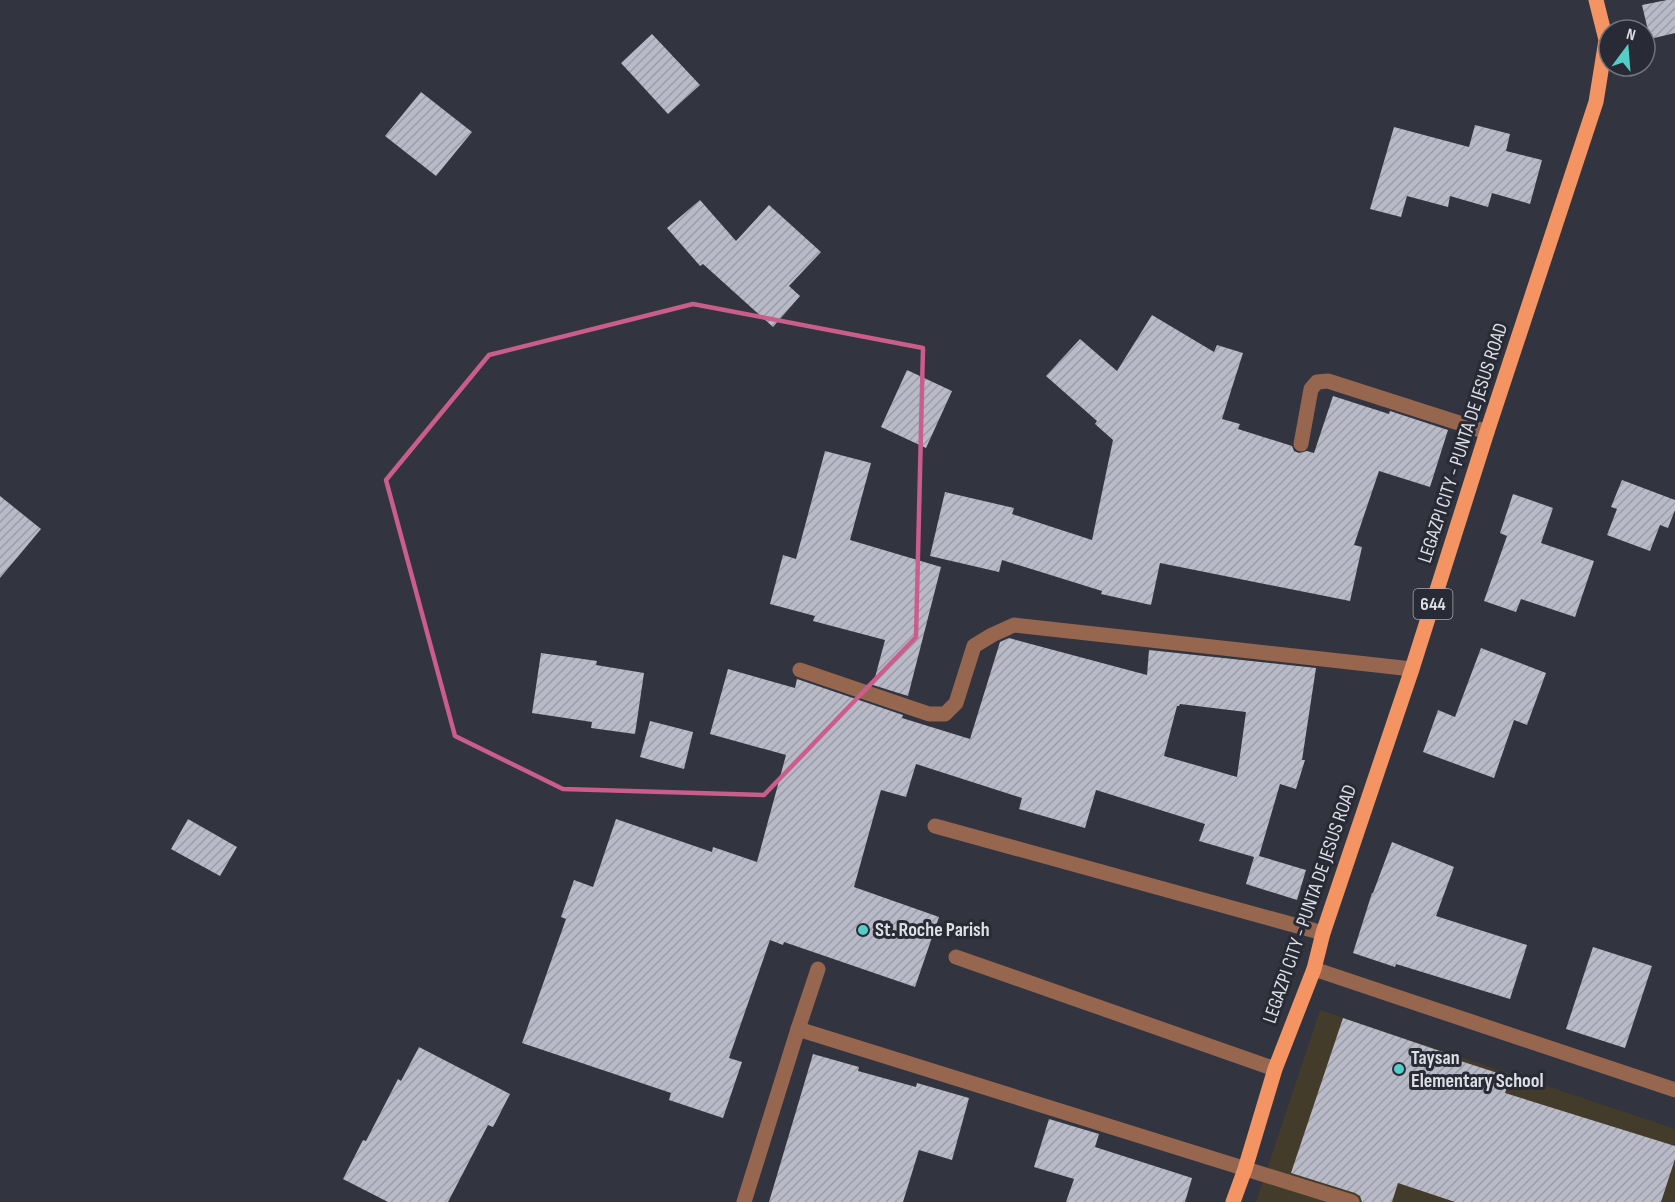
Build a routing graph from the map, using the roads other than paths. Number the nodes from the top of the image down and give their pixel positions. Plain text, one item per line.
1 (1596, 0) edge
2 (1487, 432) junction
3 (1301, 444) dead end
4 (1412, 669) junction
5 (800, 670) dead end
6 (935, 826) dead end
7 (1323, 933) junction
8 (956, 957) dead end
9 (818, 969) dead end
10 (1314, 969) junction
11 (798, 1029) junction
12 (1275, 1069) junction
13 (1675, 1090) edge
14 (1245, 1169) junction
15 (744, 1202) edge
16 (1233, 1202) edge
17 (1352, 1202) edge

1 - 2 main road, LEGAZPI CITY - PUNTA DE JESUS ROAD / 644
2 - 3 street
2 - 4 main road, LEGAZPI CITY - PUNTA DE JESUS ROAD / 644
4 - 5 street
4 - 7 main road, LEGAZPI CITY - PUNTA DE JESUS ROAD / 644
6 - 7 street
7 - 10 main road, LEGAZPI CITY - PUNTA DE JESUS ROAD / 644
8 - 12 street
9 - 11 street
10 - 12 main road, LEGAZPI CITY - PUNTA DE JESUS ROAD / 644
10 - 13 street
11 - 14 street
11 - 15 street
12 - 14 main road, LEGAZPI CITY - PUNTA DE JESUS ROAD / 644
14 - 16 main road, LEGAZPI CITY - PUNTA DE JESUS ROAD / 644
14 - 17 street

